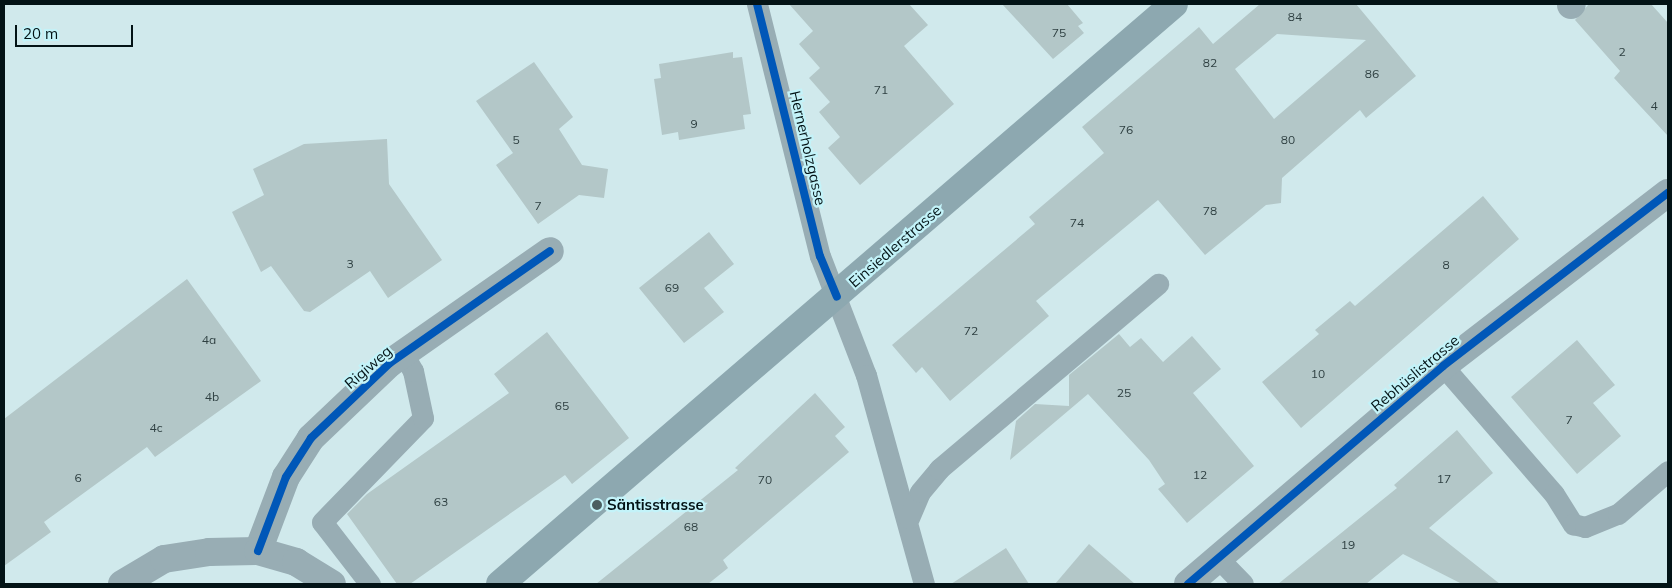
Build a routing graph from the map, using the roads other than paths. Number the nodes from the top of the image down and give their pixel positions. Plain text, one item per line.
1 (756, 4) edge
2 (1174, 4) edge
3 (1668, 193) edge
4 (550, 250) dead end
5 (1158, 284) dead end
6 (837, 297) junction
7 (403, 354) junction
8 (1443, 366) junction
9 (1668, 471) edge
10 (909, 518) junction
11 (258, 551) junction
12 (1218, 558) junction
13 (122, 584) edge
14 (332, 584) edge
15 (370, 584) edge
16 (500, 584) edge
17 (924, 584) edge
18 (1188, 584) edge
19 (1243, 584) edge

1 - 6 lane, Hernerholzgasse
2 - 6 main road, Einsiedlerstrasse
3 - 8 street, Rebhüslistrasse
4 - 7 street, Rigiweg
5 - 10 lane
6 - 10 lane, Hernerholzgasse
6 - 16 main road, Einsiedlerstrasse
7 - 11 street, Rigiweg
7 - 15 lane
8 - 9 lane
8 - 12 street, Rebhüslistrasse
10 - 17 lane, Hernerholzgasse
11 - 13 street
11 - 14 street
12 - 18 street, Rebhüslistrasse
12 - 19 lane

